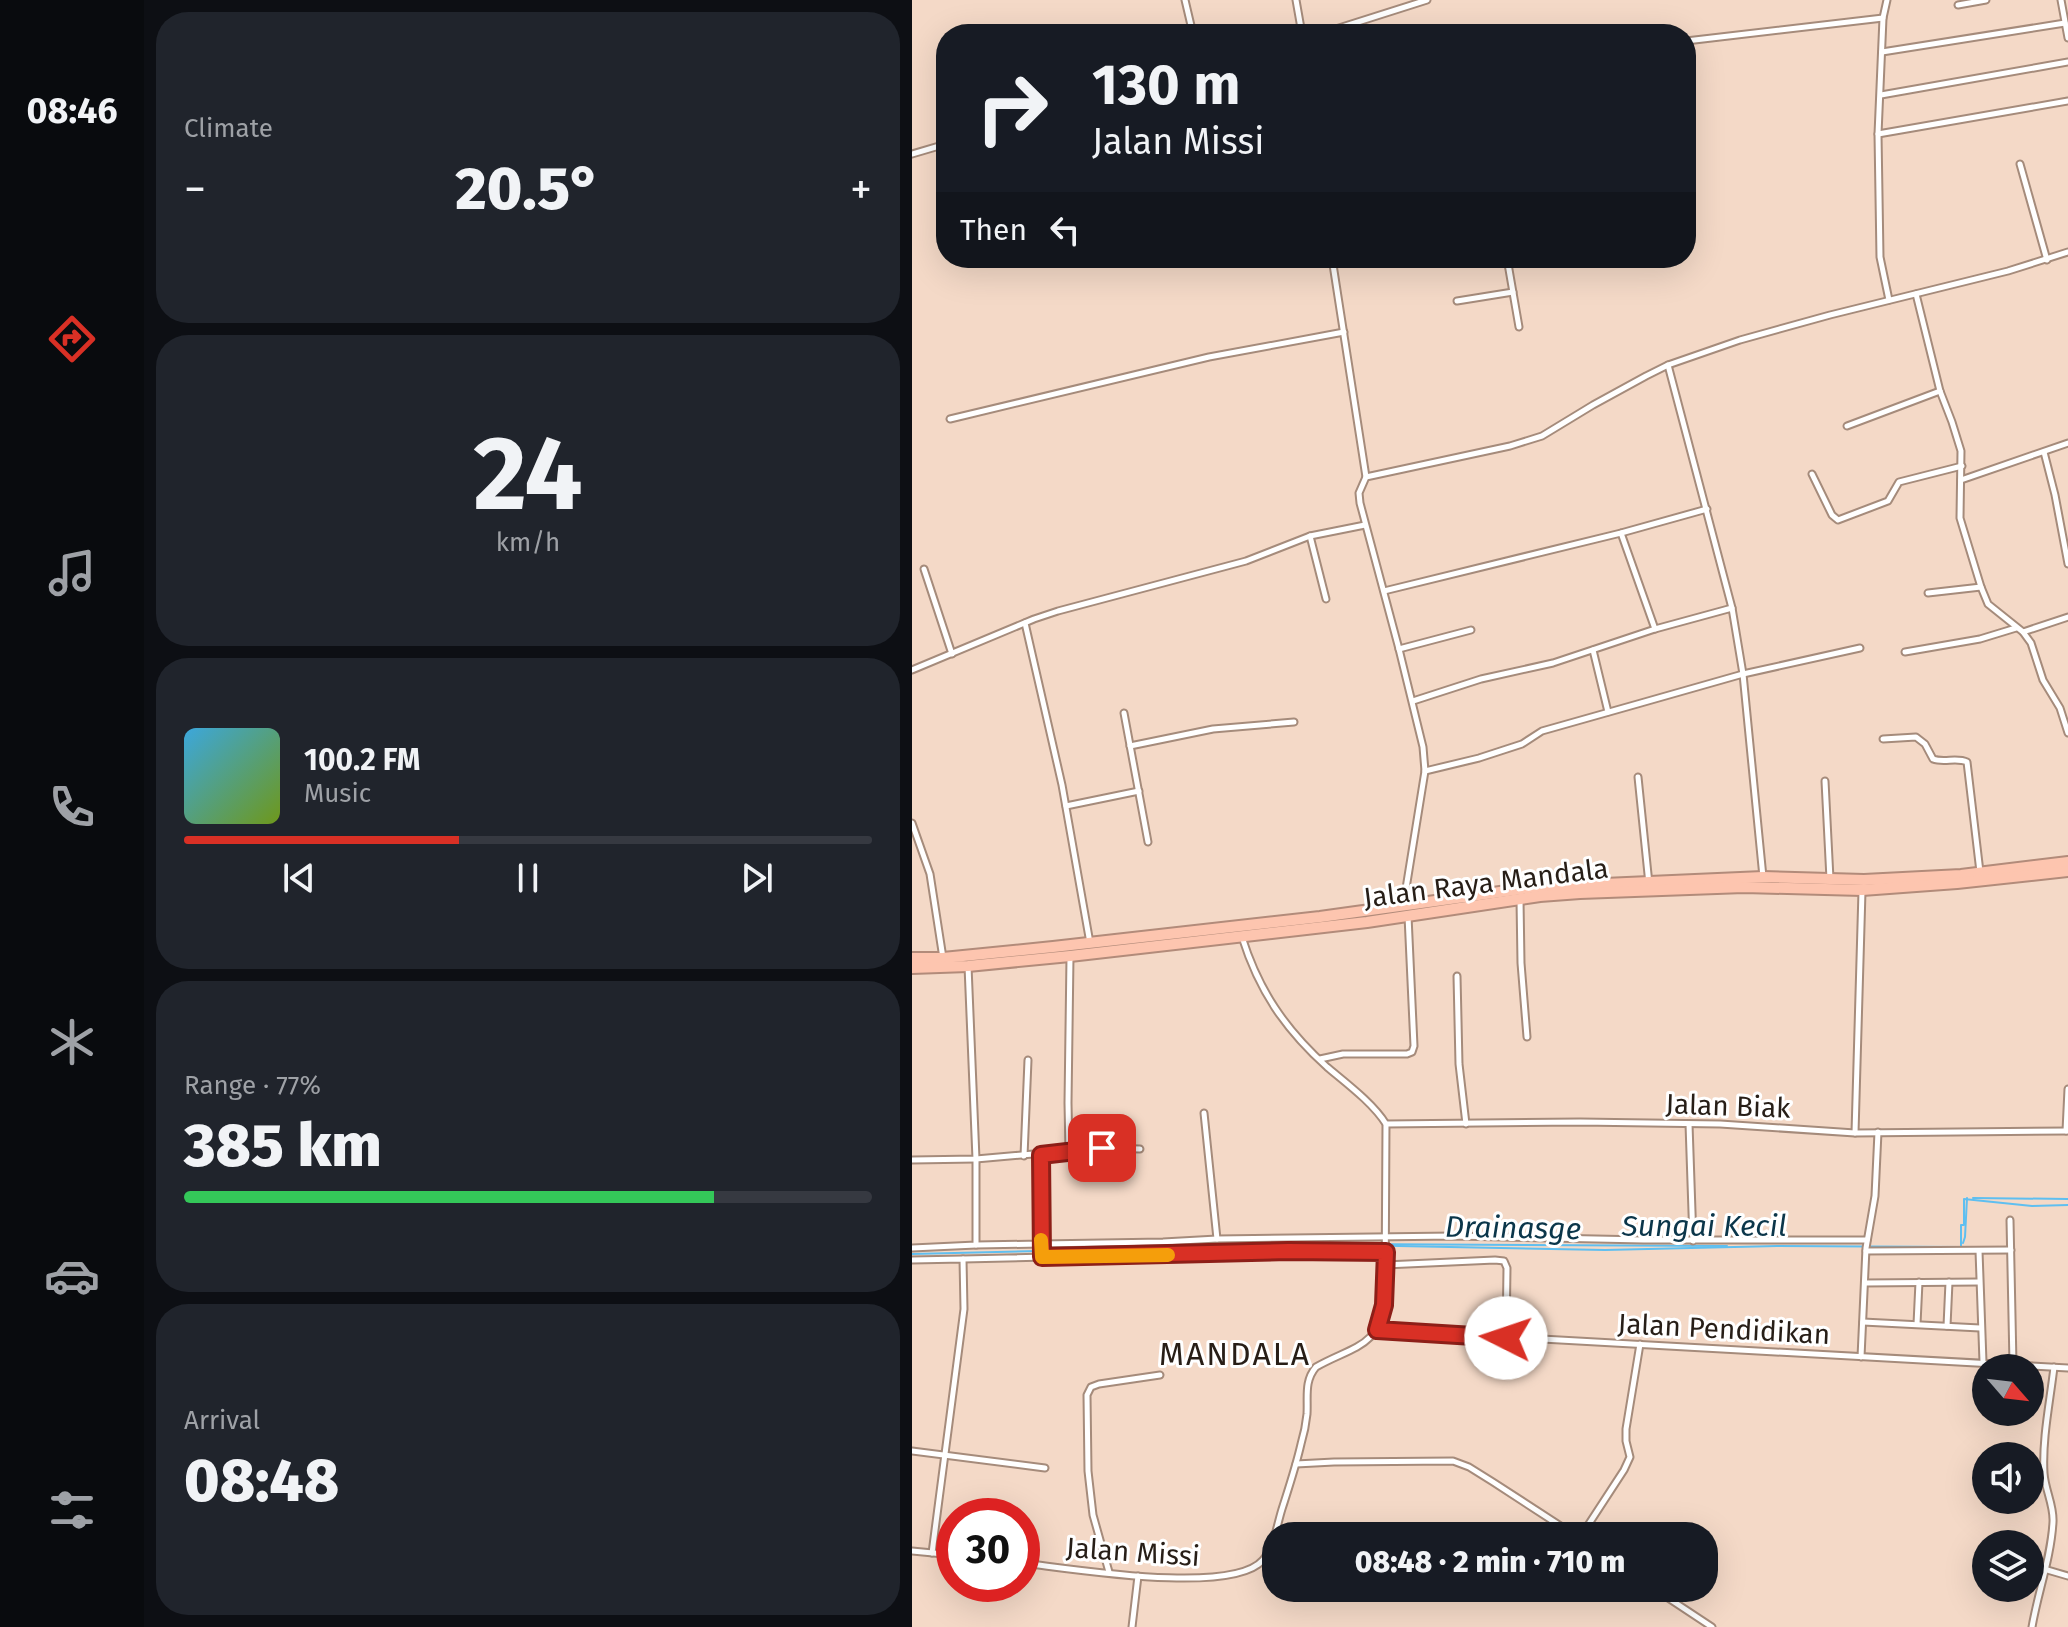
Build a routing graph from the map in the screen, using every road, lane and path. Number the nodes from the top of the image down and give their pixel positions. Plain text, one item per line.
1 (1185, 0) edge
2 (1296, 0) edge
3 (1427, 0) edge
4 (1887, 0) edge
5 (1986, 0) edge
6 (2061, 0) edge
7 (1958, 5) dead end
8 (1883, 18) junction
9 (2065, 23) junction
10 (1191, 24) edge
11 (1300, 24) edge
12 (1351, 24) edge
13 (2068, 38) edge
14 (1696, 40) edge
15 (1882, 52) junction
16 (2068, 62) edge
17 (1881, 95) junction
18 (2068, 101) edge
19 (1878, 134) junction
20 (936, 147) edge
21 (912, 154) edge
22 (2020, 164) dead end
23 (2068, 252) edge
24 (2047, 260) junction
25 (1334, 268) edge
26 (1509, 268) edge
27 (1513, 292) junction
28 (1916, 294) junction
29 (1889, 300) junction
30 (1457, 301) dead end
31 (1519, 327) dead end
32 (1344, 332) junction
33 (1668, 365) junction
34 (1940, 391) junction
35 (950, 419) dead end
36 (1847, 426) dead end
37 (2068, 443) edge
38 (2044, 452) junction
39 (1962, 466) junction
40 (1812, 474) dead end
41 (1366, 477) junction
42 (1961, 480) junction
43 (1707, 509) junction
44 (1365, 525) junction
45 (1621, 533) junction
46 (1310, 536) junction
47 (2068, 564) edge
48 (924, 569) dead end
49 (1981, 587) junction
50 (1384, 591) junction
51 (1928, 593) dead end
52 (1326, 599) dead end
53 (1732, 608) junction
54 (2068, 617) edge
55 (1025, 623) junction
56 (1655, 629) junction
57 (1471, 630) dead end
58 (2020, 630) junction
59 (1860, 648) dead end
60 (1399, 649) junction
61 (1593, 650) junction
62 (1905, 652) dead end
63 (952, 654) junction
64 (912, 670) edge
65 (1743, 674) junction
66 (1413, 701) junction
67 (1608, 712) junction
68 (1124, 713) dead end
69 (1294, 722) dead end
70 (2068, 733) edge
71 (1883, 739) dead end
72 (1130, 746) junction
73 (1425, 771) junction
74 (1638, 777) dead end
75 (1825, 781) dead end
76 (1139, 791) junction
77 (1066, 806) junction
78 (912, 823) edge
79 (1148, 842) dead end
80 (2068, 862) edge
81 (2068, 871) edge
82 (2020, 872) junction
83 (1980, 873) junction
84 (1763, 877) junction
85 (1830, 880) junction
86 (1649, 885) junction
87 (1862, 890) junction
88 (1520, 899) junction
89 (1405, 911) junction
90 (1241, 936) junction
91 (1090, 943) junction
92 (1054, 952) junction
93 (1070, 956) junction
94 (912, 958) edge
95 (943, 958) junction
96 (968, 966) junction
97 (912, 968) edge
98 (1457, 976) dead end
99 (1527, 1037) dead end
100 (1319, 1059) junction
101 (1028, 1060) dead end
102 (2068, 1089) edge
103 (1204, 1113) dead end
104 (1386, 1124) junction
105 (1466, 1124) junction
106 (1689, 1124) junction
107 (2067, 1131) edge
108 (1878, 1132) junction
109 (1855, 1133) junction
110 (1140, 1149) dead end
111 (1069, 1152) junction
112 (1041, 1155) junction
113 (1024, 1156) junction
114 (976, 1159) junction
115 (912, 1160) edge
116 (2010, 1220) dead end
117 (1386, 1238) junction
118 (1217, 1239) junction
119 (1693, 1241) junction
120 (976, 1245) junction
121 (1867, 1246) junction
122 (912, 1248) edge
123 (1386, 1250) junction
124 (2011, 1250) junction
125 (1042, 1251) junction
126 (1979, 1251) junction
127 (963, 1259) junction
128 (912, 1260) edge
129 (1385, 1265) junction
130 (1919, 1282) junction
131 (1949, 1282) junction
132 (1979, 1282) junction
133 (1865, 1283) junction
134 (1863, 1322) junction
135 (1917, 1324) junction
136 (1947, 1326) junction
137 (1980, 1328) junction
138 (1377, 1330) junction
139 (1506, 1338) junction
140 (1640, 1344) junction
141 (1982, 1354) edge
142 (2013, 1354) edge
143 (1861, 1357) junction
144 (1972, 1362) edge
145 (2044, 1366) edge
146 (2054, 1367) junction
147 (2068, 1368) edge
148 (1160, 1375) dead end
149 (912, 1451) edge
150 (944, 1455) junction
151 (1296, 1464) junction
152 (1045, 1468) dead end
153 (1556, 1522) edge
154 (1588, 1522) edge
155 (912, 1551) edge
156 (932, 1553) junction
157 (936, 1553) edge
158 (1040, 1565) edge
159 (2044, 1569) joint
160 (1109, 1572) junction
161 (1138, 1576) junction
162 (2068, 1576) edge
163 (1674, 1602) edge
164 (2037, 1602) edge
165 (1132, 1627) edge
166 (1712, 1627) edge
167 (2032, 1627) edge

1 - 10 street
2 - 11 street
3 - 12 street
4 - 8 street
5 - 7 street
6 - 9 street
8 - 14 street
8 - 15 street
9 - 13 street
9 - 15 street
15 - 17 street
16 - 17 street
17 - 19 street
18 - 19 street
19 - 29 street
20 - 21 street
22 - 24 street
23 - 24 street
24 - 28 street
25 - 32 street
26 - 27 street
27 - 30 street
27 - 31 street
28 - 29 street
28 - 34 street
29 - 33 street
32 - 35 street
32 - 41 street
33 - 41 street
33 - 43 street
34 - 36 street
34 - 39 street
37 - 38 street
38 - 42 street
38 - 47 street
39 - 40 street
39 - 42 street
41 - 44 street
42 - 49 street
43 - 45 street
43 - 53 street
44 - 46 street
44 - 50 street
45 - 50 street
45 - 56 street
46 - 52 street
46 - 55 street
48 - 63 street
49 - 51 street
49 - 58 street
50 - 60 street
53 - 56 street
53 - 65 street
54 - 58 street
55 - 63 street
55 - 77 street
56 - 61 street
57 - 60 street
58 - 62 street
58 - 70 street
59 - 65 street
60 - 66 street
61 - 66 street
61 - 67 street
63 - 64 street
65 - 67 street
65 - 84 street
66 - 73 street
67 - 73 street
68 - 72 street
69 - 72 street
71 - 83 street
72 - 76 street
73 - 89 street
74 - 86 street
75 - 85 street
76 - 77 street
76 - 79 street
77 - 91 street
78 - 95 street
80 - 82 highway, Jalan Raya Mandala
81 - 82 highway, Jalan Raya Mandala
82 - 83 highway, Jalan Raya Mandala
82 - 87 highway, Jalan Raya Mandala
83 - 85 highway, Jalan Raya Mandala
84 - 85 highway, Jalan Raya Mandala
84 - 86 highway, Jalan Raya Mandala
86 - 87 highway, Jalan Raya Mandala
86 - 88 highway, Jalan Raya Mandala
86 - 89 highway, Jalan Raya Mandala
87 - 109 street
88 - 89 highway, Jalan Raya Mandala
88 - 99 street
89 - 90 highway, Jalan Raya Mandala
89 - 91 highway, Jalan Raya Mandala
89 - 100 street
90 - 93 highway, Jalan Raya Mandala
90 - 100 street
91 - 92 highway, Jalan Raya Mandala
92 - 93 highway, Jalan Raya Mandala
92 - 95 highway, Jalan Raya Mandala
92 - 96 highway, Jalan Raya Mandala
93 - 111 street
94 - 95 highway, Jalan Raya Mandala
96 - 97 highway, Jalan Raya Mandala
96 - 114 street
98 - 105 street
100 - 104 street
101 - 113 street
102 - 107 street
103 - 118 street
104 - 105 street, Jalan Biak
104 - 117 street
105 - 106 street, Jalan Biak
106 - 109 street, Jalan Biak
106 - 119 street
107 - 108 street, Jalan Biak
108 - 109 street, Jalan Biak
108 - 121 street
110 - 111 street
111 - 112 street
112 - 113 street
112 - 125 street
113 - 114 street
114 - 115 street
114 - 120 street
116 - 124 street
117 - 118 street
117 - 119 street
117 - 123 street
118 - 125 street
119 - 121 street
120 - 122 street
120 - 125 street
121 - 126 street
121 - 133 street
123 - 125 street
123 - 129 street
124 - 126 street
124 - 142 street
125 - 127 street
126 - 132 street
127 - 128 street
127 - 150 street
129 - 138 street
129 - 139 street
130 - 131 street
130 - 133 street
130 - 135 street
131 - 132 street
131 - 136 street
132 - 137 street
133 - 134 street
134 - 135 street
134 - 143 street
135 - 136 street
136 - 137 street
137 - 141 street
138 - 139 street, Jalan Pendidikan
138 - 151 street, Jalan Missi
139 - 140 street, Jalan Pendidikan
140 - 143 street, Jalan Pendidikan
140 - 154 street
143 - 144 street, Jalan Pendidikan
145 - 146 street, Jalan Pendidikan
146 - 147 street, Jalan Pendidikan
146 - 159 street
148 - 160 street
149 - 150 street
150 - 152 street
150 - 156 street
151 - 153 street
151 - 161 street, Jalan Missi
155 - 156 street
156 - 157 street
158 - 160 street, Jalan Missi
159 - 162 street
160 - 161 street, Jalan Missi
161 - 165 street
163 - 166 street
164 - 167 street

